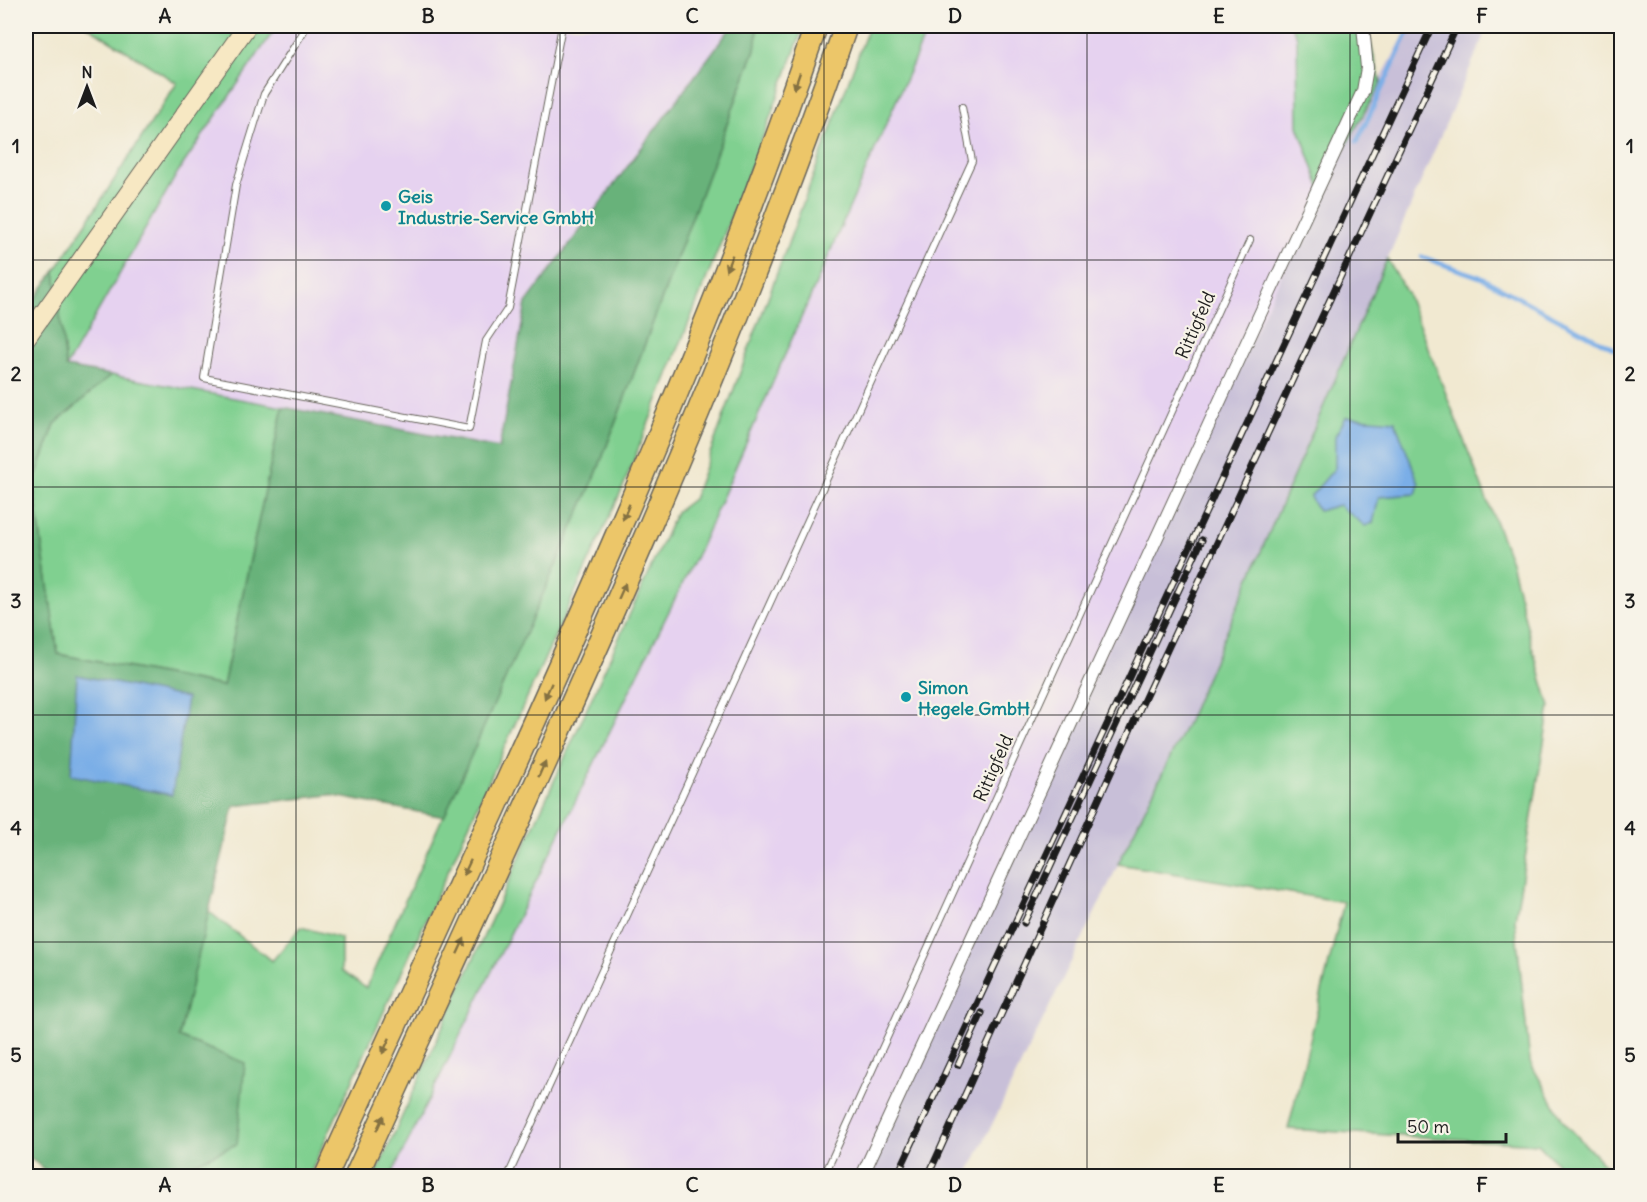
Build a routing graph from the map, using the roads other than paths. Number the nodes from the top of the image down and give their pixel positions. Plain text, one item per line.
1 (246, 26) edge
2 (307, 26) edge
3 (562, 26) edge
4 (816, 26) edge
5 (846, 26) edge
6 (1363, 26) edge
7 (963, 107) dead end
8 (1250, 240) dead end
9 (26, 338) edge
10 (326, 1176) edge
11 (356, 1176) edge
12 (508, 1176) edge
13 (824, 1176) edge
14 (862, 1176) edge

1 - 9 main road
2 - 3 lane
4 -> 10 highway
11 -> 5 highway
6 - 14 street
7 - 12 lane
8 - 13 lane, Rittigfeld

